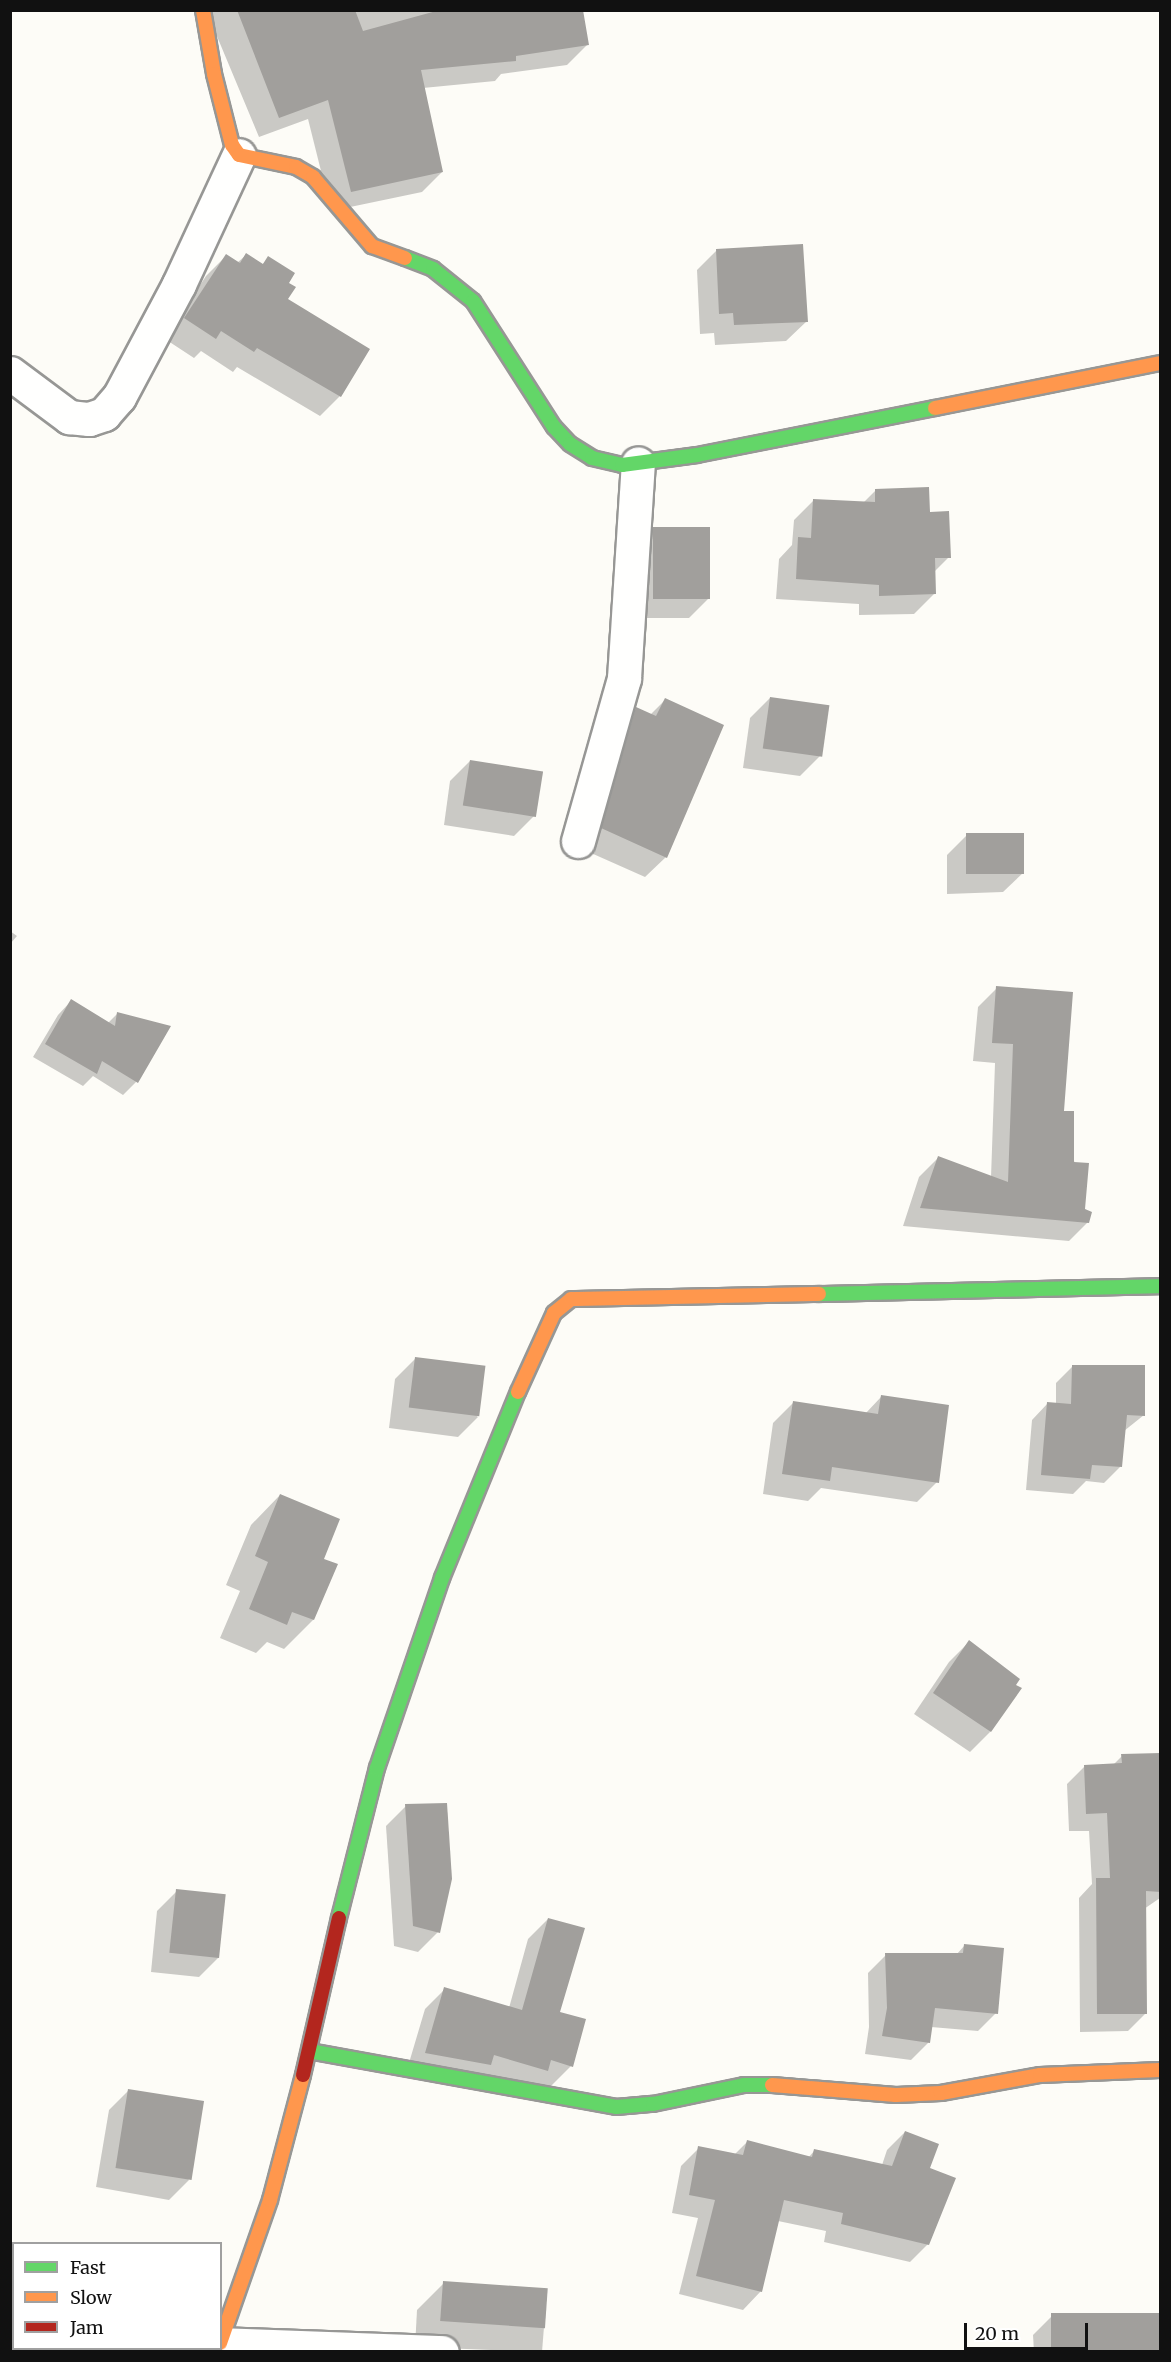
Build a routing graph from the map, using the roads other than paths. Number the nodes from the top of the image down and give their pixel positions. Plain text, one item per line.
1 (203, 10) edge
2 (239, 155) junction
3 (1161, 363) edge
4 (10, 373) edge
5 (638, 463) junction
6 (578, 841) dead end
7 (1161, 1286) edge
8 (309, 2051) junction
9 (1161, 2070) edge
10 (222, 2337) edge
11 (222, 2343) edge
12 (442, 2352) edge

1 - 2 street
2 - 4 street
2 - 5 street
3 - 5 street
5 - 6 street
7 - 8 street
8 - 9 street
8 - 10 street
11 - 12 street

